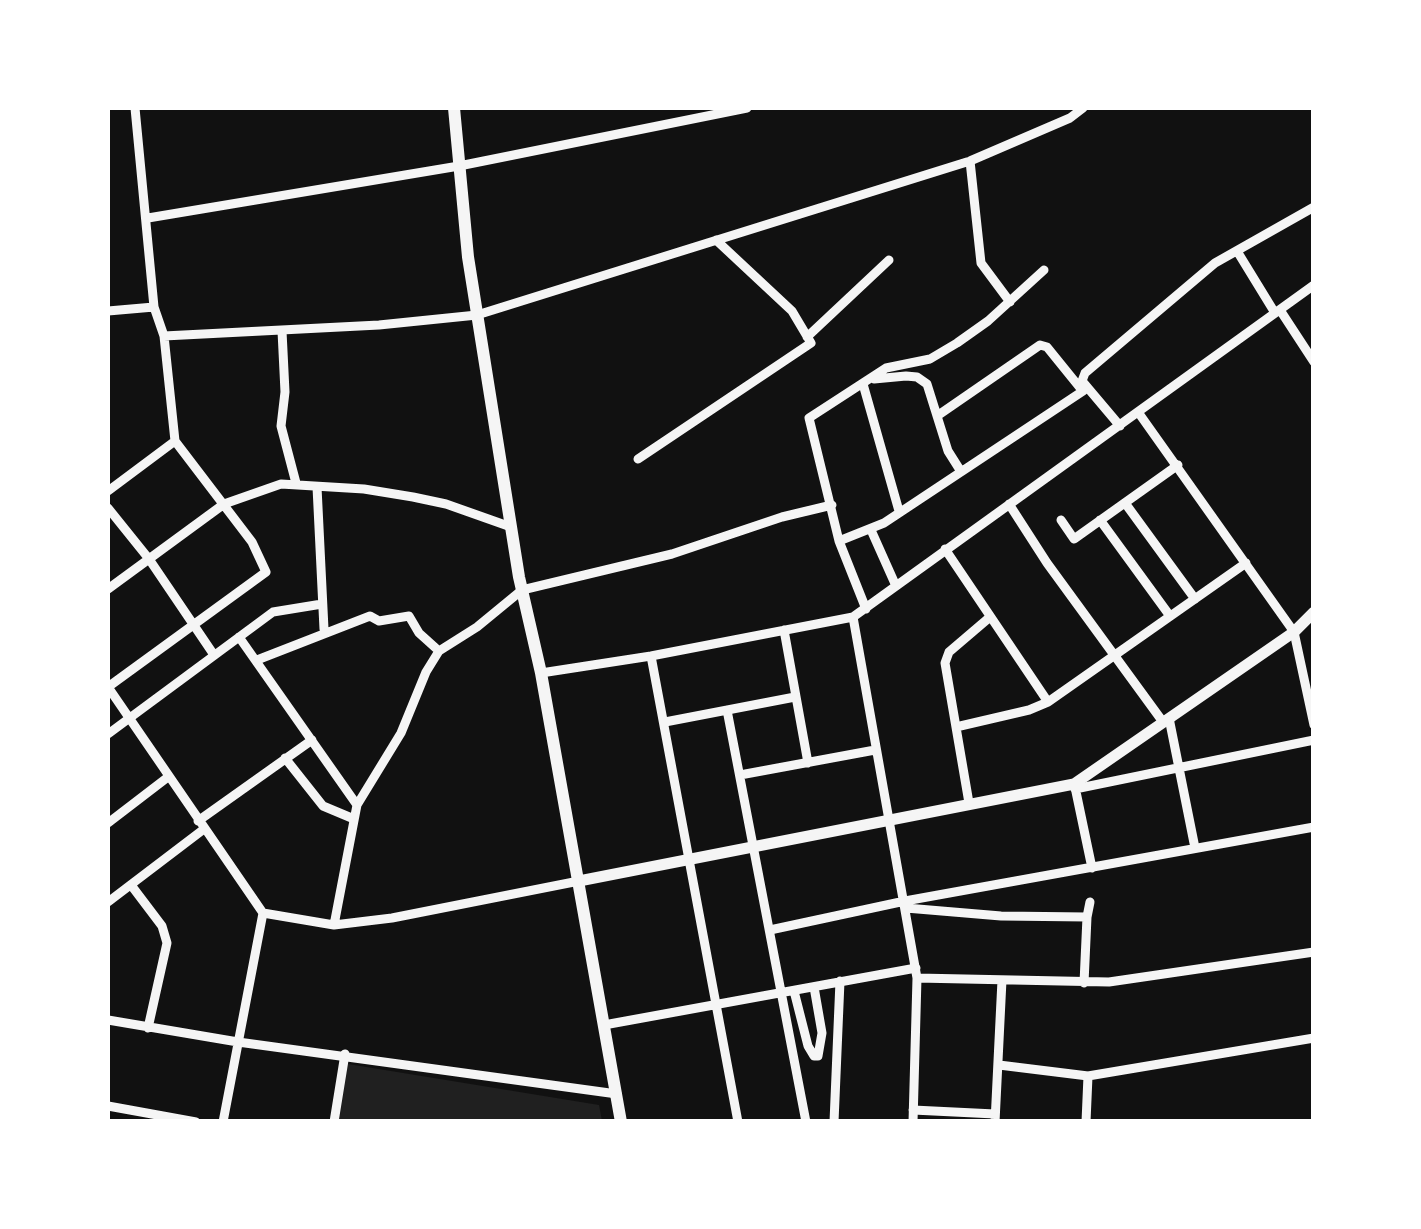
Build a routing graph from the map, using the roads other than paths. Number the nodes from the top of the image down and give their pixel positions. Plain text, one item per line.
1 (135, 108) edge
2 (454, 108) edge
3 (747, 108) edge
4 (1083, 108) edge
5 (970, 160) junction
6 (459, 166) junction
7 (1314, 207) edge
8 (148, 218) junction
9 (716, 240) junction
10 (1237, 250) junction
11 (889, 260) dead end
12 (1044, 270) dead end
13 (1314, 285) edge
14 (1010, 302) junction
15 (154, 307) junction
16 (108, 311) edge
17 (1278, 311) junction
18 (477, 315) junction
19 (282, 332) junction
20 (164, 336) junction
21 (808, 337) junction
22 (1314, 362) edge
23 (865, 382) junction
24 (1083, 391) junction
25 (1138, 412) junction
26 (937, 416) junction
27 (1118, 427) junction
28 (174, 440) junction
29 (638, 459) dead end
30 (1178, 465) junction
31 (960, 470) junction
32 (296, 484) junction
33 (317, 486) junction
34 (108, 491) edge
35 (1125, 503) junction
36 (224, 504) junction
37 (1010, 504) junction
38 (832, 505) junction
39 (108, 508) edge
40 (899, 512) junction
41 (1061, 520) dead end
42 (1100, 520) junction
43 (511, 530) junction
44 (871, 530) junction
45 (839, 541) junction
46 (945, 549) junction
47 (149, 559) junction
48 (1246, 563) junction
49 (520, 584) junction
50 (896, 586) junction
51 (108, 589) edge
52 (1195, 599) junction
53 (322, 604) junction
54 (866, 609) junction
55 (1314, 612) edge
56 (1170, 616) junction
57 (853, 618) junction
58 (990, 618) junction
59 (192, 624) junction
60 (324, 628) dead end
61 (784, 630) junction
62 (1294, 632) junction
63 (239, 637) junction
64 (439, 652) junction
65 (214, 655) junction
66 (1114, 655) junction
67 (651, 656) junction
68 (258, 660) junction
69 (541, 673) junction
70 (108, 687) edge
71 (794, 697) junction
72 (1048, 702) junction
73 (727, 710) junction
74 (129, 719) junction
75 (1166, 720) junction
76 (665, 722) junction
77 (1314, 725) edge
78 (956, 726) junction
79 (108, 734) edge
80 (312, 740) junction
81 (1314, 740) edge
82 (875, 750) junction
83 (285, 758) junction
84 (808, 763) junction
85 (1180, 769) junction
86 (740, 775) junction
87 (168, 777) junction
88 (1074, 787) junction
89 (969, 803) junction
90 (357, 805) junction
91 (889, 818) junction
92 (354, 819) junction
93 (108, 822) edge
94 (201, 825) junction
95 (1314, 827) edge
96 (753, 845) junction
97 (1196, 848) junction
98 (689, 858) junction
99 (1092, 868) junction
100 (578, 881) junction
101 (130, 885) junction
102 (108, 902) edge
103 (1090, 902) dead end
104 (905, 905) junction
105 (263, 913) junction
106 (1087, 917) junction
107 (334, 925) junction
108 (770, 930) junction
109 (1314, 952) edge
110 (916, 973) junction
111 (1002, 980) junction
112 (840, 981) junction
113 (1084, 983) junction
114 (814, 986) junction
115 (794, 991) junction
116 (780, 993) junction
117 (717, 1005) junction
118 (108, 1020) edge
119 (604, 1025) junction
120 (148, 1028) junction
121 (1314, 1038) edge
122 (238, 1042) junction
123 (345, 1054) junction
124 (999, 1065) junction
125 (1088, 1076) junction
126 (617, 1094) junction
127 (108, 1106) edge
128 (913, 1110) junction
129 (995, 1118) edge
130 (196, 1122) edge
131 (222, 1122) edge
132 (334, 1122) edge
133 (622, 1122) edge
134 (738, 1122) edge
135 (806, 1122) edge
136 (834, 1122) edge
137 (913, 1122) edge
138 (1086, 1122) edge

1 - 8 street
2 - 6 main road
3 - 6 street
4 - 5 street
5 - 9 street
5 - 14 street
6 - 8 street
6 - 18 main road
7 - 10 street
8 - 15 street
9 - 18 street
9 - 21 street
10 - 17 street
10 - 27 street
11 - 21 street
12 - 14 street
13 - 17 street
14 - 23 street
15 - 16 street
15 - 20 street
17 - 22 street
17 - 25 street
18 - 19 street
18 - 43 main road
19 - 20 street
19 - 32 street
20 - 28 street
21 - 29 street
23 - 26 street
23 - 38 street
23 - 40 street
24 - 26 street
24 - 27 street
24 - 31 street
25 - 27 street
25 - 30 street
26 - 31 street
27 - 37 street
28 - 34 street
28 - 36 street
30 - 35 street
30 - 48 street
31 - 40 street
32 - 33 street
32 - 36 street
33 - 43 street
33 - 53 street
35 - 42 street
35 - 52 street
36 - 47 street
36 - 59 street
37 - 46 street
37 - 66 street
38 - 45 street
38 - 49 street
39 - 47 street
40 - 44 street
41 - 42 street
42 - 56 street
43 - 49 main road
44 - 45 street
44 - 50 street
45 - 54 street
46 - 50 street
46 - 58 street
47 - 51 street
47 - 59 street
48 - 52 street
48 - 62 street
49 - 64 street
49 - 69 main road
50 - 54 street
52 - 56 street
53 - 60 street
53 - 63 street
54 - 57 street
55 - 62 street
56 - 66 street
57 - 61 street
57 - 82 street
58 - 72 street
58 - 78 street
59 - 65 street
59 - 70 street
61 - 67 street
61 - 71 street
62 - 75 street
62 - 77 street
63 - 65 street
63 - 68 street
64 - 68 street
64 - 90 street
65 - 74 street
66 - 72 street
66 - 75 street
67 - 69 street
67 - 76 street
68 - 80 street
69 - 100 main road
70 - 74 street
71 - 73 street
71 - 84 street
72 - 78 street
73 - 76 street
73 - 86 street
74 - 79 street
74 - 87 street
75 - 85 street
75 - 88 street
76 - 98 street
78 - 89 street
80 - 83 street
80 - 90 street
81 - 85 street
82 - 84 street
82 - 91 street
83 - 92 street
83 - 94 street
84 - 86 street
85 - 88 street
85 - 97 street
86 - 96 street
87 - 93 street
87 - 94 street
88 - 89 street
88 - 99 street
89 - 91 street
90 - 92 street
91 - 96 street
91 - 104 street
92 - 107 street
94 - 101 street
94 - 105 street
95 - 97 street
96 - 98 street
96 - 108 street
97 - 99 street
98 - 100 street
98 - 117 street
99 - 104 street
100 - 107 street
100 - 119 main road
101 - 102 street
101 - 120 street
103 - 106 street
104 - 106 street
104 - 108 street
104 - 110 street
105 - 107 street
105 - 122 street
106 - 113 street
108 - 116 street
109 - 113 street
110 - 111 street
110 - 112 street
110 - 128 street
111 - 113 street
111 - 124 street
112 - 114 street
112 - 136 street
114 - 115 street
114 - 115 street
115 - 116 street
116 - 117 street
116 - 135 street
117 - 119 street
117 - 134 street
118 - 120 street
119 - 126 main road
120 - 122 street
121 - 125 street
122 - 123 street
122 - 131 street
123 - 126 street
123 - 132 street
124 - 125 street
124 - 129 street
125 - 138 street
126 - 133 main road
127 - 130 street
128 - 129 street
128 - 137 street

